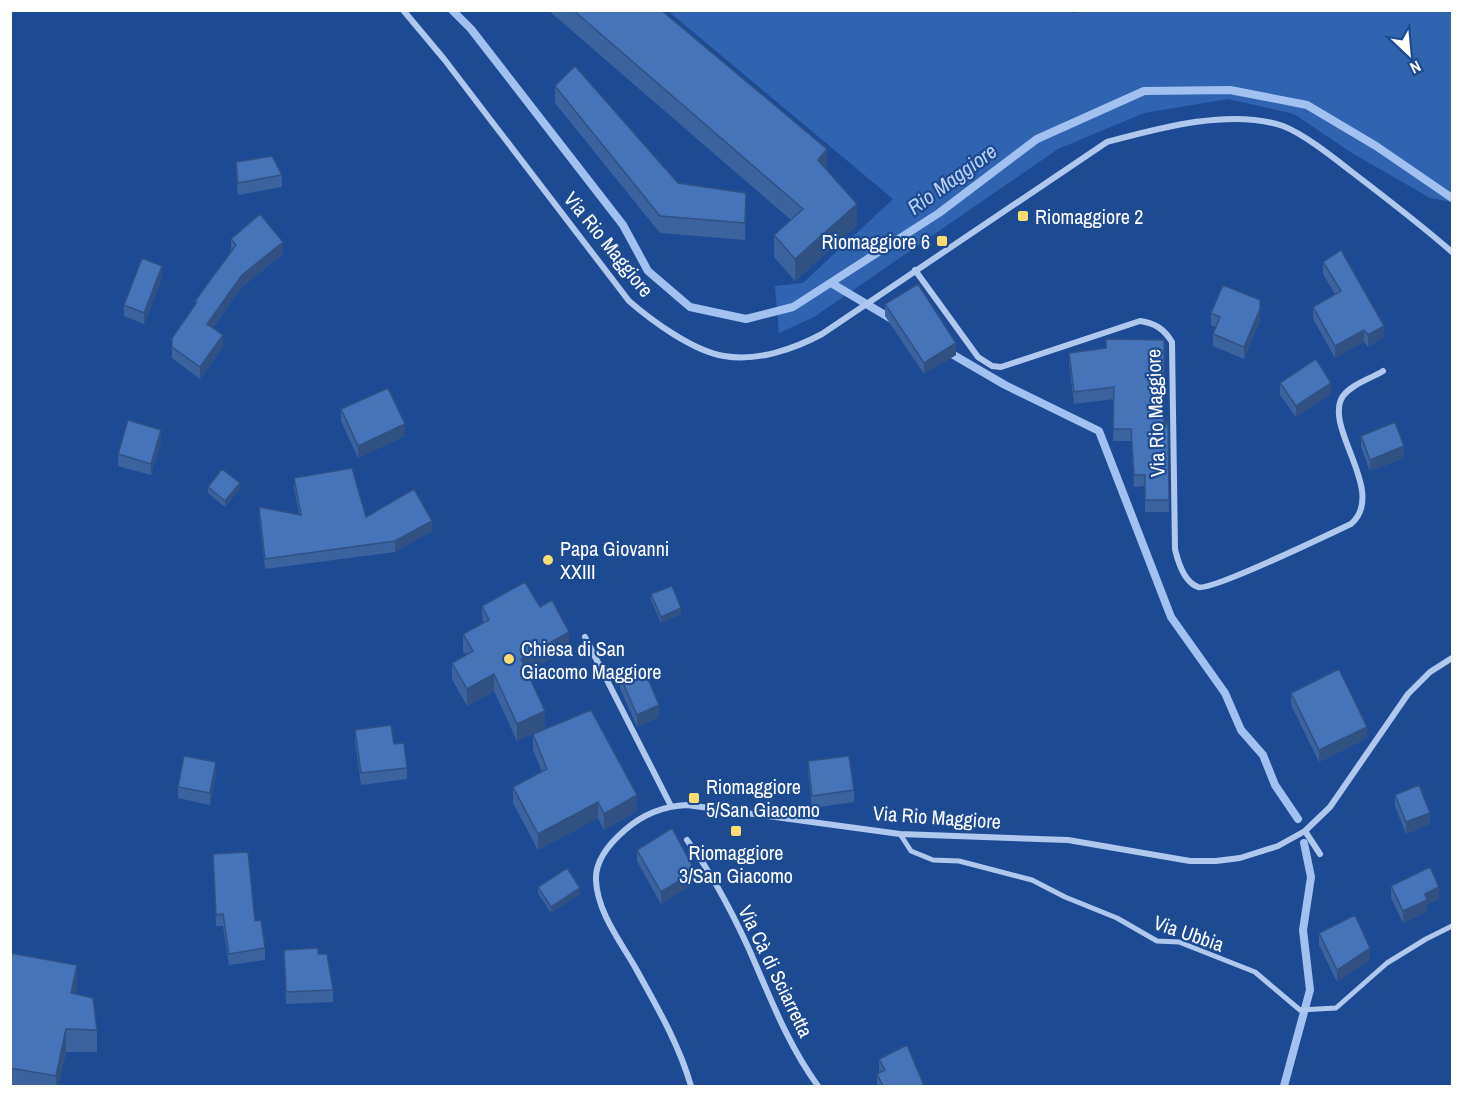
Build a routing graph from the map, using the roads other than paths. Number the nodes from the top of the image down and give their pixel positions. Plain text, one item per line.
1 (403, 10) edge
2 (1452, 252) edge
3 (915, 270) junction
4 (1383, 371) dead end
5 (585, 637) dead end
6 (1452, 658) edge
7 (671, 806) junction
8 (1305, 831) junction
9 (900, 834) junction
10 (687, 840) dead end
11 (1320, 854) dead end
12 (1452, 926) edge
13 (692, 1086) edge
14 (818, 1086) edge

1 - 3 street, Via Rio Maggiore
2 - 3 street, Via Rio Maggiore
3 - 4 street, Via Rio Maggiore
5 - 7 street
6 - 8 street, Via Rio Maggiore
7 - 9 street, Via Rio Maggiore
7 - 13 street, Via Rio Maggiore
8 - 9 street, Via Rio Maggiore
8 - 11 street
9 - 12 street, Via Ubbia
10 - 14 street, Via Cà di Sciarretta

